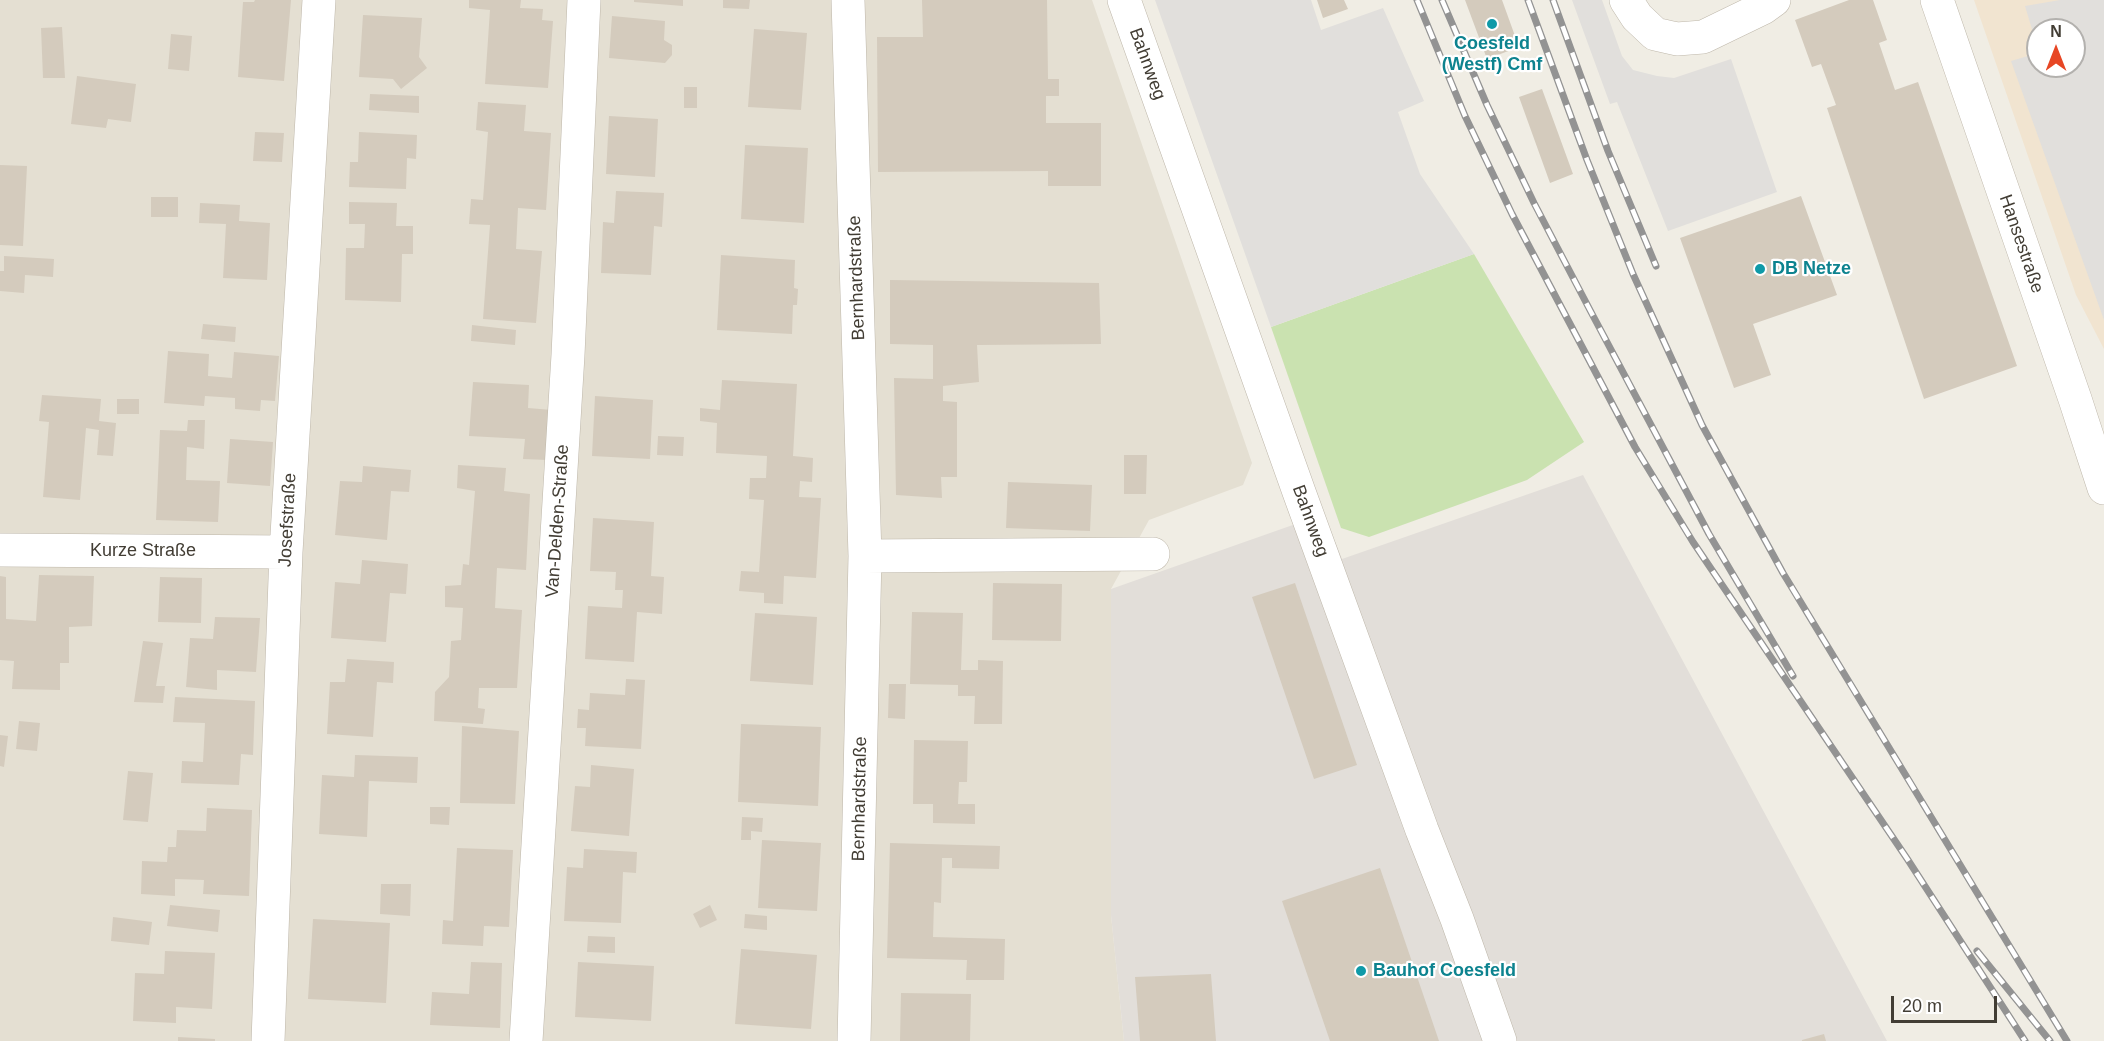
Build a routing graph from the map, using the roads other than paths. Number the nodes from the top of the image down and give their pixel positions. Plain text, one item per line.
1 (319, 0) edge
2 (584, 0) edge
3 (848, 0) edge
4 (1124, 0) edge
5 (1626, 0) edge
6 (1774, 0) edge
7 (1937, 0) edge
8 (2104, 488) edge
9 (0, 550) edge
10 (286, 552) junction
11 (1153, 554) dead end
12 (866, 556) junction
13 (267, 1041) edge
14 (526, 1041) edge
15 (854, 1041) edge
16 (1500, 1041) edge

1 - 10 street, Josefstraße
2 - 14 street, Van-Delden-Straße
3 - 12 street, Bernhardstraße
4 - 16 street, Bahnweg
5 - 6 street
7 - 8 street, Hansestraße
9 - 10 street, Kurze Straße
10 - 13 street, Josefstraße
11 - 12 street
12 - 15 street, Bernhardstraße

